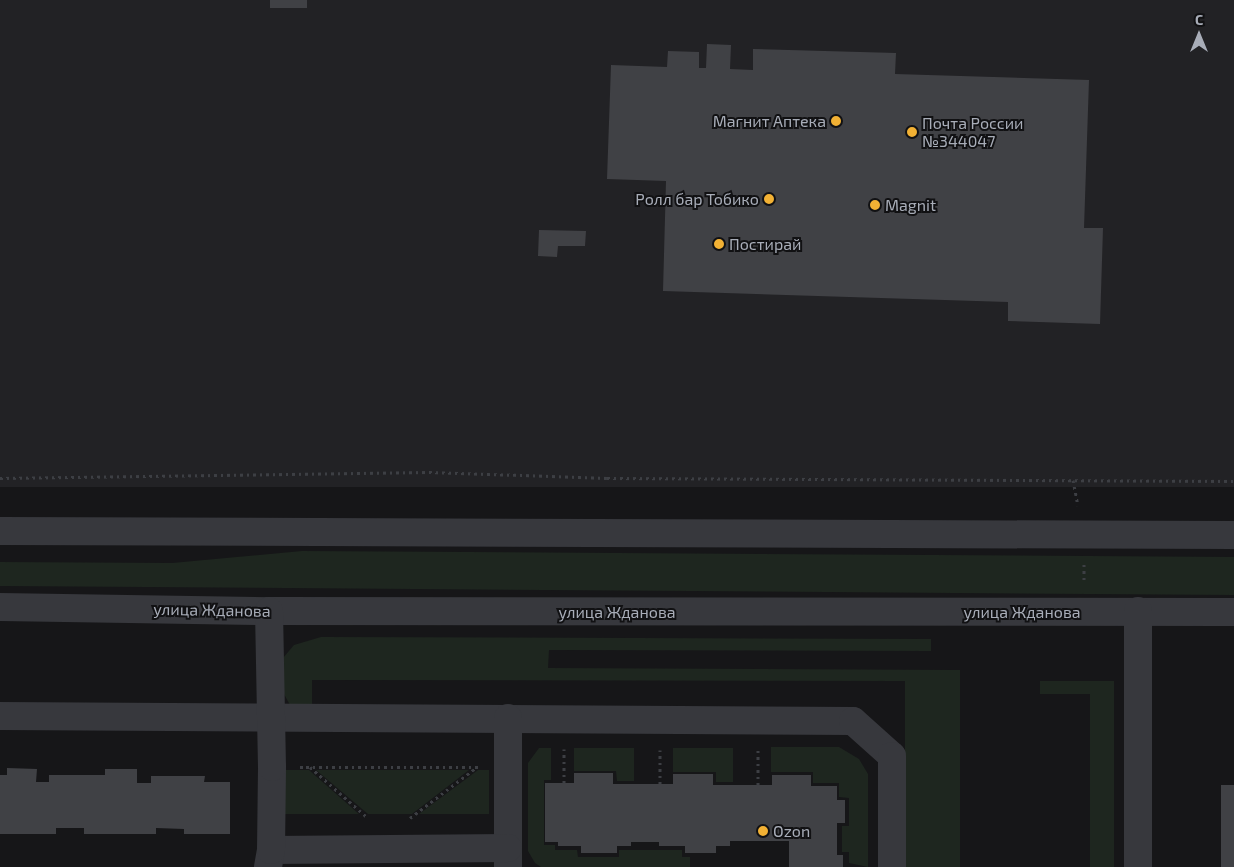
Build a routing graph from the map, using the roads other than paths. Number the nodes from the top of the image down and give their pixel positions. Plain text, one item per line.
1 (0, 531) edge
2 (1234, 535) edge
3 (0, 607) edge
4 (269, 611) junction
5 (1138, 611) junction
6 (1234, 612) edge
7 (0, 716) edge
8 (272, 716) junction
9 (508, 718) junction
10 (269, 858) edge
11 (415, 858) edge
12 (508, 858) edge
13 (892, 867) edge
14 (1138, 867) edge

1 - 2 street
3 - 4 street, улица Жданова
4 - 5 street, улица Жданова
4 - 8 street
5 - 6 street, улица Жданова
5 - 14 street
7 - 8 street
8 - 9 street
8 - 10 street
9 - 12 street
9 - 13 street
10 - 11 street
11 - 12 street

